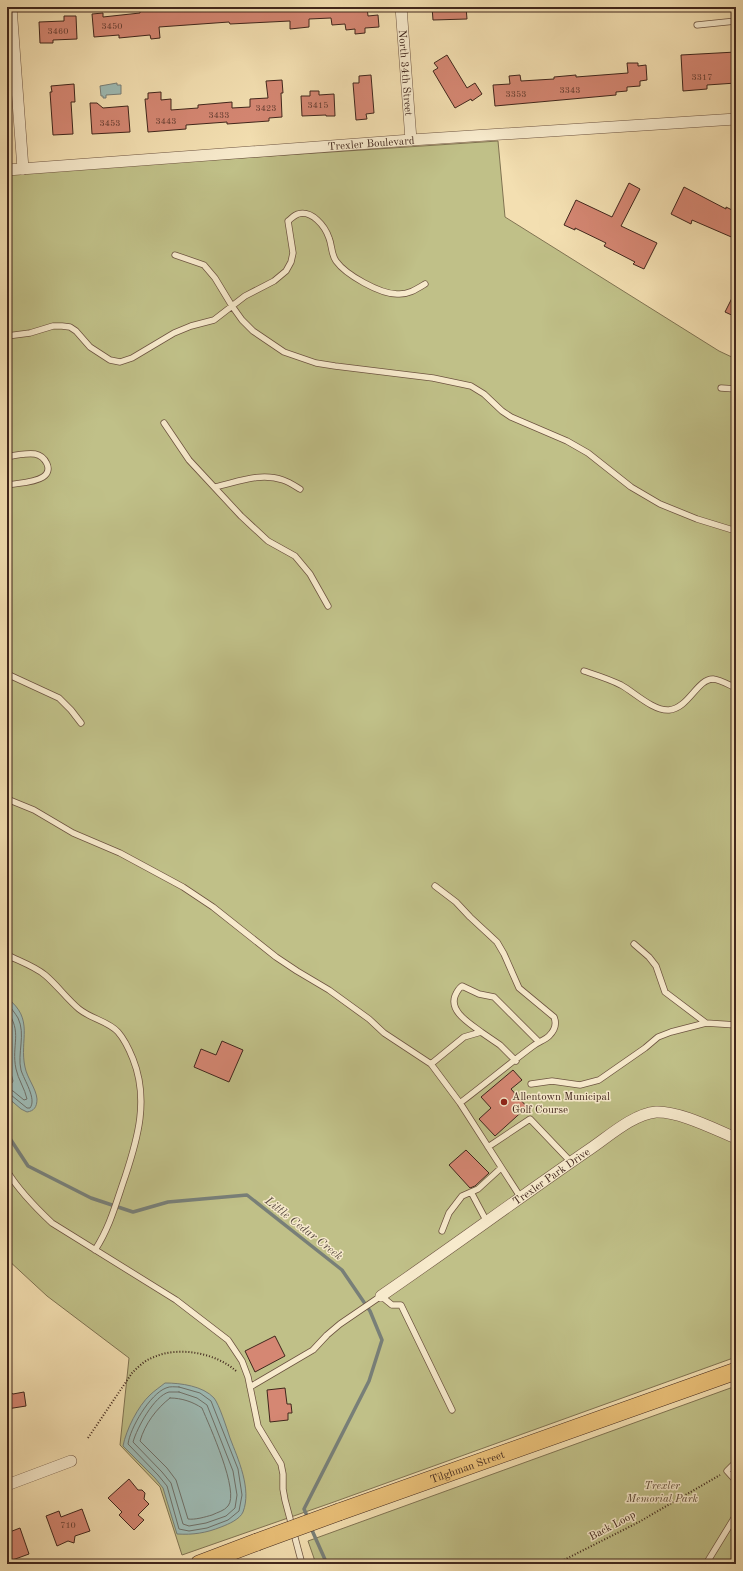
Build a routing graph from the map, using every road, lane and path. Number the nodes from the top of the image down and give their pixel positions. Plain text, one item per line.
1 (11, 7) edge
2 (401, 7) edge
3 (736, 21) edge
4 (697, 24) dead end
5 (736, 119) edge
6 (411, 140) junction
7 (23, 169) junction
8 (7, 170) edge
9 (175, 254) dead end
10 (426, 284) dead end
11 (232, 306) junction
12 (7, 336) edge
13 (721, 388) dead end
14 (736, 389) edge
15 (164, 423) dead end
16 (7, 457) edge
17 (7, 485) edge
18 (215, 488) junction
19 (300, 489) dead end
20 (736, 531) edge
21 (328, 606) dead end
22 (584, 671) dead end
23 (7, 674) edge
24 (736, 688) edge
25 (81, 723) dead end
26 (7, 799) edge
27 (435, 886) dead end
28 (634, 944) dead end
29 (7, 955) edge
30 (706, 1024) junction
31 (734, 1024) edge
32 (481, 1032) junction
33 (539, 1042) junction
34 (516, 1060) junction
35 (431, 1064) junction
36 (531, 1084) dead end
37 (460, 1103) junction
38 (736, 1138) edge
39 (488, 1147) junction
40 (571, 1162) junction
41 (501, 1168) junction
42 (7, 1171) edge
43 (471, 1192) junction
44 (521, 1198) junction
45 (487, 1222) junction
46 (442, 1231) dead end
47 (95, 1250) junction
48 (378, 1298) junction
49 (736, 1371) edge
50 (250, 1387) junction
51 (452, 1410) dead end
52 (88, 1438) dead end
53 (71, 1461) dead end
54 (736, 1462) edge
55 (727, 1471) junction
56 (736, 1481) edge
57 (7, 1485) edge
58 (736, 1515) edge
59 (199, 1564) edge
60 (302, 1564) edge
61 (556, 1564) edge
62 (706, 1564) edge

1 - 7 street
2 - 6 street, North 34th Street
3 - 4 lane
5 - 6 street, Trexler Boulevard
6 - 7 street, Trexler Boulevard
7 - 8 street, Trexler Boulevard
9 - 11 lane
10 - 11 lane
11 - 12 lane
11 - 20 lane
13 - 14 lane
15 - 18 lane
16 - 17 lane
18 - 19 lane
18 - 21 lane
22 - 24 lane
23 - 25 lane
26 - 35 lane
27 - 33 lane
28 - 30 lane
29 - 47 lane
30 - 31 lane
30 - 36 lane
32 - 33 lane
32 - 34 lane
32 - 35 lane
33 - 34 lane
34 - 37 lane
35 - 37 lane
37 - 39 lane
38 - 40 street, Trexler Park Drive
39 - 40 lane
39 - 41 lane
40 - 44 street, Trexler Park Drive
41 - 43 lane
41 - 44 lane
42 - 47 lane
43 - 45 lane
43 - 46 lane
44 - 45 street, Trexler Park Drive
45 - 48 street, Trexler Park Drive
47 - 50 lane
48 - 50 lane
48 - 51 lane
49 - 59 main road, Tilghman Street, bridge
50 - 52 path
50 - 60 lane
53 - 57 street
54 - 55 lane
55 - 56 lane
55 - 61 path, Back Loop
58 - 62 lane

